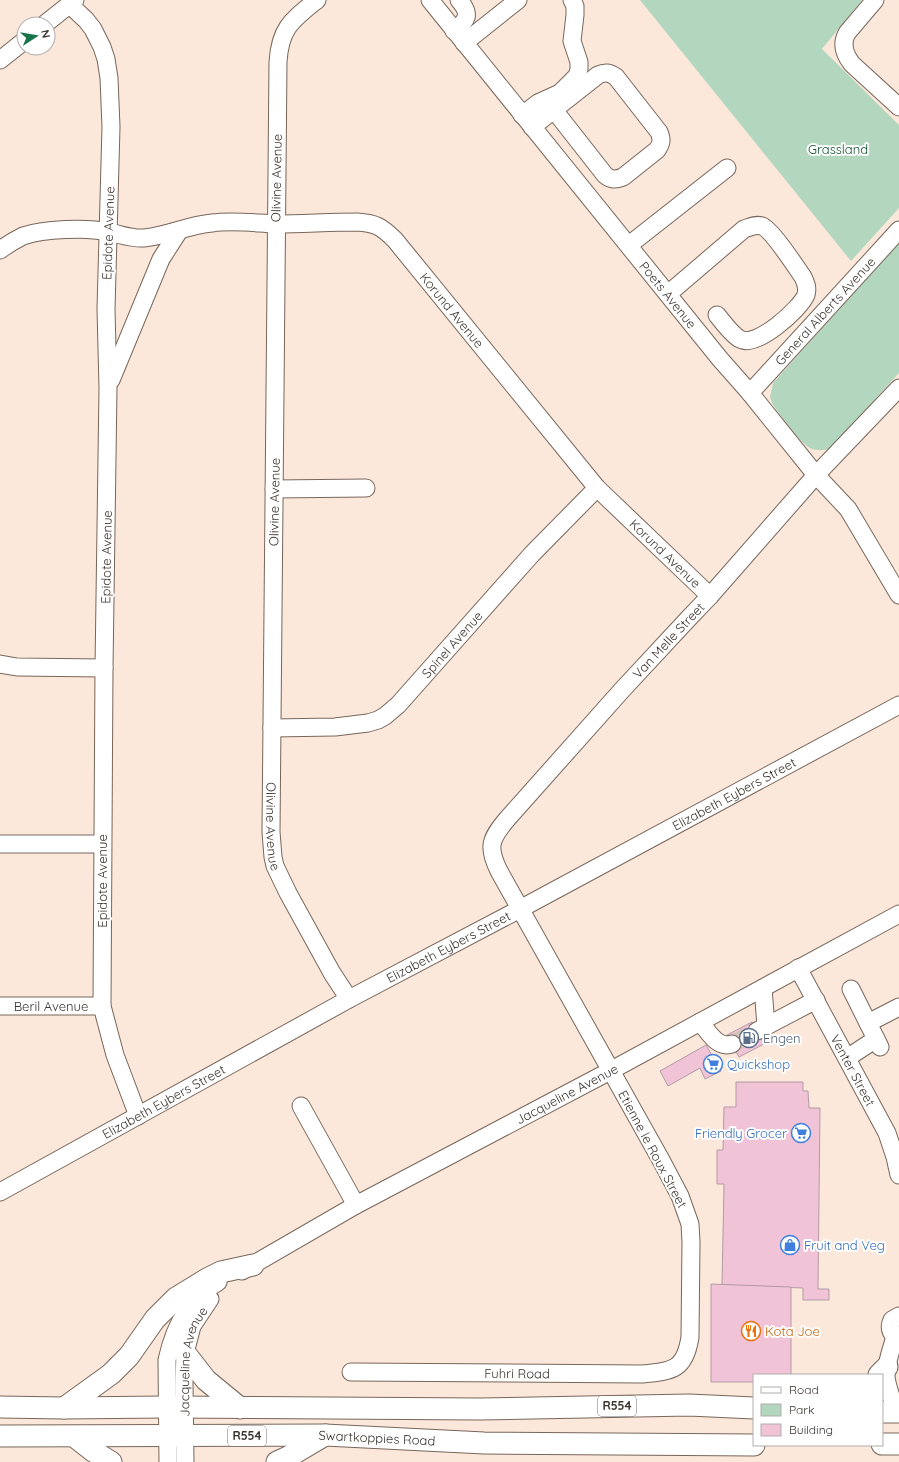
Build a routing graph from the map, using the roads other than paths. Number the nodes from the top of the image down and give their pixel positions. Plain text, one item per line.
1 (317, 0) edge
2 (430, 0) edge
3 (459, 0) edge
4 (518, 0) edge
5 (572, 0) edge
6 (875, 0) edge
7 (72, 2) edge
8 (55, 16) edge
9 (459, 37) junction
10 (16, 47) edge
11 (0, 60) edge
12 (899, 108) edge
13 (554, 110) junction
14 (527, 121) junction
15 (728, 168) dead end
16 (276, 224) junction
17 (899, 230) edge
18 (178, 231) junction
19 (108, 232) junction
20 (628, 245) junction
21 (0, 250) edge
22 (668, 294) junction
23 (708, 344) junction
24 (108, 388) junction
25 (899, 388) edge
26 (750, 393) junction
27 (816, 475) junction
28 (274, 488) junction
29 (366, 488) dead end
30 (597, 488) junction
31 (899, 595) edge
32 (710, 596) junction
33 (0, 664) edge
34 (104, 668) junction
35 (899, 705) edge
36 (272, 728) junction
37 (0, 844) edge
38 (102, 844) junction
39 (520, 909) junction
40 (899, 914) edge
41 (798, 968) junction
42 (763, 988) junction
43 (851, 989) dead end
44 (349, 999) junction
45 (816, 1000) junction
46 (0, 1006) edge
47 (102, 1006) junction
48 (899, 1007) edge
49 (700, 1022) junction
50 (868, 1023) junction
51 (732, 1044) tunnel mouth
52 (848, 1058) junction
53 (610, 1071) junction
54 (301, 1106) dead end
55 (138, 1116) junction
56 (893, 1130) edge
57 (899, 1175) edge
58 (0, 1192) edge
59 (356, 1205) junction
60 (253, 1265) junction
61 (235, 1275) junction
62 (899, 1316) edge
63 (897, 1338) edge
64 (185, 1353) junction
65 (680, 1364) joint
66 (892, 1364) edge
67 (351, 1372) dead end
68 (899, 1384) edge
69 (753, 1399) edge
70 (689, 1405) junction
71 (0, 1407) edge
72 (176, 1407) junction
73 (64, 1408) junction
74 (240, 1408) junction
75 (753, 1408) edge
76 (894, 1412) edge
77 (325, 1435) junction
78 (0, 1436) edge
79 (176, 1436) junction
80 (75, 1437) junction
81 (883, 1444) edge
82 (899, 1444) edge
83 (753, 1445) edge
84 (111, 1462) edge
85 (168, 1462) edge
86 (185, 1462) edge
87 (277, 1462) edge

1 - 16 street, Olivine Avenue
2 - 9 street, Poets Avenue
3 - 9 street
4 - 9 street
5 - 14 street
6 - 12 street
7 - 8 street
7 - 19 street, Epidote Avenue
9 - 14 street, Poets Avenue
10 - 11 street
13 - 13 street
13 - 14 street
14 - 20 street, Poets Avenue
15 - 20 street
16 - 18 street, Korund Avenue
16 - 28 street, Olivine Avenue
16 - 30 street, Korund Avenue
17 - 26 street, General Alberts Avenue
18 - 19 street, Korund Avenue
18 - 24 street
19 - 21 street, Korund Avenue
19 - 24 street, Epidote Avenue
20 - 22 street, Poets Avenue
22 - 23 street, Poets Avenue
22 - 23 street
23 - 26 street, Poets Avenue
24 - 34 street, Epidote Avenue
25 - 27 street, Van Melle Street
26 - 27 street, Poets Avenue
27 - 31 street, Poets Avenue
27 - 32 street, Van Melle Street
28 - 29 street
28 - 36 street, Olivine Avenue
30 - 32 street, Korund Avenue
30 - 36 street, Spinel Avenue
32 - 39 street, Van Melle Street
33 - 34 street
34 - 38 street, Epidote Avenue
35 - 39 street, Elizabeth Eybers Street
36 - 44 street, Olivine Avenue
37 - 38 street
38 - 47 street, Epidote Avenue
39 - 44 street, Elizabeth Eybers Street
39 - 53 street, Etienne le Roux Street
40 - 41 street, Jacqueline Avenue
41 - 42 street, Jacqueline Avenue
41 - 45 street, Venter Street
42 - 45 street
42 - 49 street, Jacqueline Avenue
43 - 50 street
44 - 55 street, Elizabeth Eybers Street
45 - 52 street, Venter Street
46 - 47 street, Beril Avenue
47 - 55 street, Epidote Avenue
48 - 50 street
49 - 51 street
49 - 53 street, Jacqueline Avenue
50 - 52 street
52 - 56 street, Venter Street
53 - 59 street, Jacqueline Avenue
53 - 65 street, Etienne le Roux Street
54 - 59 street
55 - 58 street, Elizabeth Eybers Street
56 - 57 street, Venter Street
59 - 60 street, Jacqueline Avenue
60 - 61 street, Jacqueline Avenue
60 - 73 main road
61 - 64 street, Jacqueline Avenue
61 - 72 street, Jacqueline Avenue
62 - 63 street
63 - 66 street
64 - 72 street, Jacqueline Avenue
64 - 74 main road
65 - 67 street, Fuhri Road
66 - 68 street
66 - 76 street
69 - 70 main road
70 - 74 main road, R554
70 - 75 main road, R554
71 - 73 main road, R554
72 - 73 main road, R554
72 - 74 main road, R554
72 - 79 street, Jacqueline Avenue
77 - 79 main road, Swartkoppies Road / R554
77 - 83 main road, Swartkoppies Road / R554
77 - 87 main road
78 - 80 main road, Swartkoppies Road / R554
79 - 80 main road, Swartkoppies Road / R554
79 - 85 street
79 - 86 street
80 - 84 main road
81 - 82 main road

